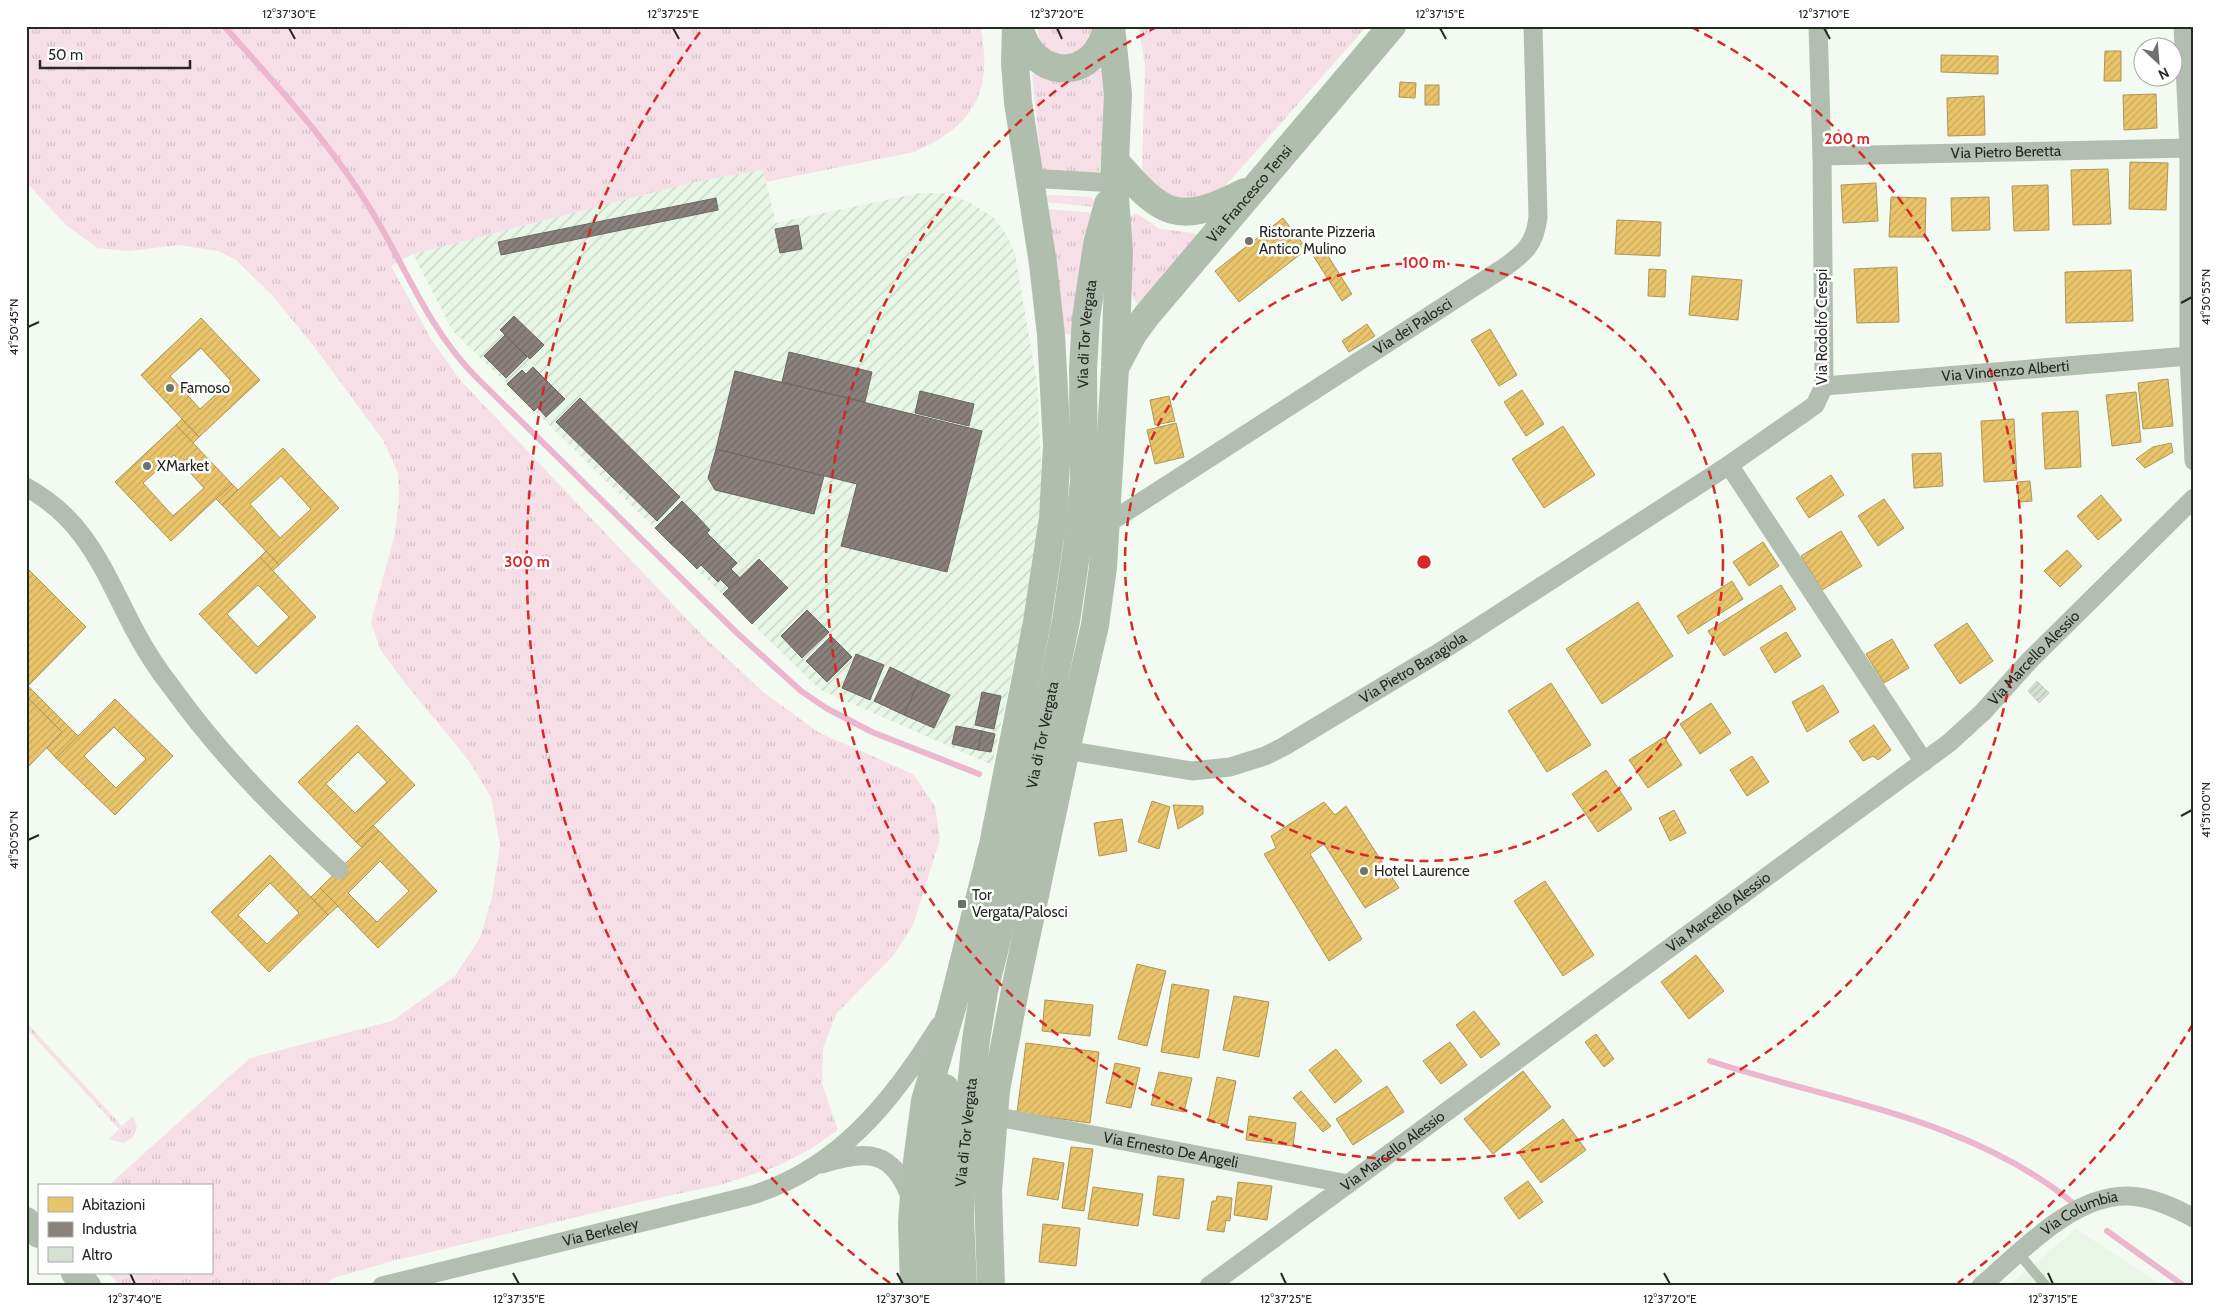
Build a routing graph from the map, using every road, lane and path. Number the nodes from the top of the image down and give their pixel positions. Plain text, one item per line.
1 (1017, 26) edge
2 (1107, 26) edge
3 (1111, 26) edge
4 (1392, 26) edge
5 (1533, 26) edge
6 (1818, 26) edge
7 (2183, 26) edge
8 (2189, 148) junction
9 (1822, 156) junction
10 (1114, 172) junction
11 (1030, 178) junction
12 (1255, 186) junction
13 (2189, 356) junction
14 (1115, 368) junction
15 (1824, 386) junction
16 (2194, 461) edge
17 (1729, 465) junction
18 (26, 487) edge
19 (2194, 498) edge
20 (1107, 524) junction
21 (1066, 750) junction
22 (1924, 762) junction
23 (339, 870) dead end
24 (953, 1004) junction
25 (993, 1116) junction
26 (814, 1167) junction
27 (1348, 1184) junction
28 (913, 1206) junction
29 (2194, 1218) edge
30 (26, 1221) edge
31 (38, 1233) edge
32 (2019, 1254) junction
33 (76, 1274) edge
34 (87, 1286) edge
35 (382, 1286) edge
36 (914, 1286) edge
37 (940, 1286) edge
38 (963, 1286) edge
39 (991, 1286) edge
40 (1209, 1286) edge
41 (1981, 1286) edge
42 (2046, 1286) edge

1 - 2 main road
1 - 11 main road, Via di Tor Vergata
3 - 10 main road, Via di Tor Vergata
4 - 12 main road, Via Francesco Tensi
5 - 20 street, Via dei Palosci
6 - 9 street, Via Rodolfo Crespi
7 - 8 street
8 - 9 street, Via Pietro Beretta
8 - 13 street
9 - 15 street, Via Rodolfo Crespi
10 - 11 street
10 - 12 main road
10 - 14 main road, Via di Tor Vergata
10 - 38 main road, Via di Tor Vergata
11 - 24 main road, Via di Tor Vergata
12 - 14 main road, Via Francesco Tensi
13 - 15 street, Via Vincenzo Alberti
13 - 16 street
14 - 20 main road, Via di Tor Vergata
15 - 17 street, Via Rodolfo Crespi
17 - 21 street, Via Pietro Baragiola
17 - 22 street
18 - 23 street
19 - 22 street, Via Marcello Alessio
20 - 21 main road, Via di Tor Vergata
21 - 25 main road, Via di Tor Vergata
22 - 27 street, Via Marcello Alessio
24 - 26 street, Via Berkeley
24 - 28 main road, Via di Tor Vergata
24 - 37 main road, Via di Tor Vergata
25 - 27 street, Via Ernesto De Angeli
25 - 39 main road, Via di Tor Vergata
26 - 28 street, Via Berkeley
26 - 35 street, Via Berkeley
27 - 40 street, Via Marcello Alessio
28 - 36 main road, Via di Tor Vergata
29 - 32 street, Via Columbia
30 - 31 main road
32 - 41 street, Via Columbia
32 - 42 lane
33 - 34 main road

